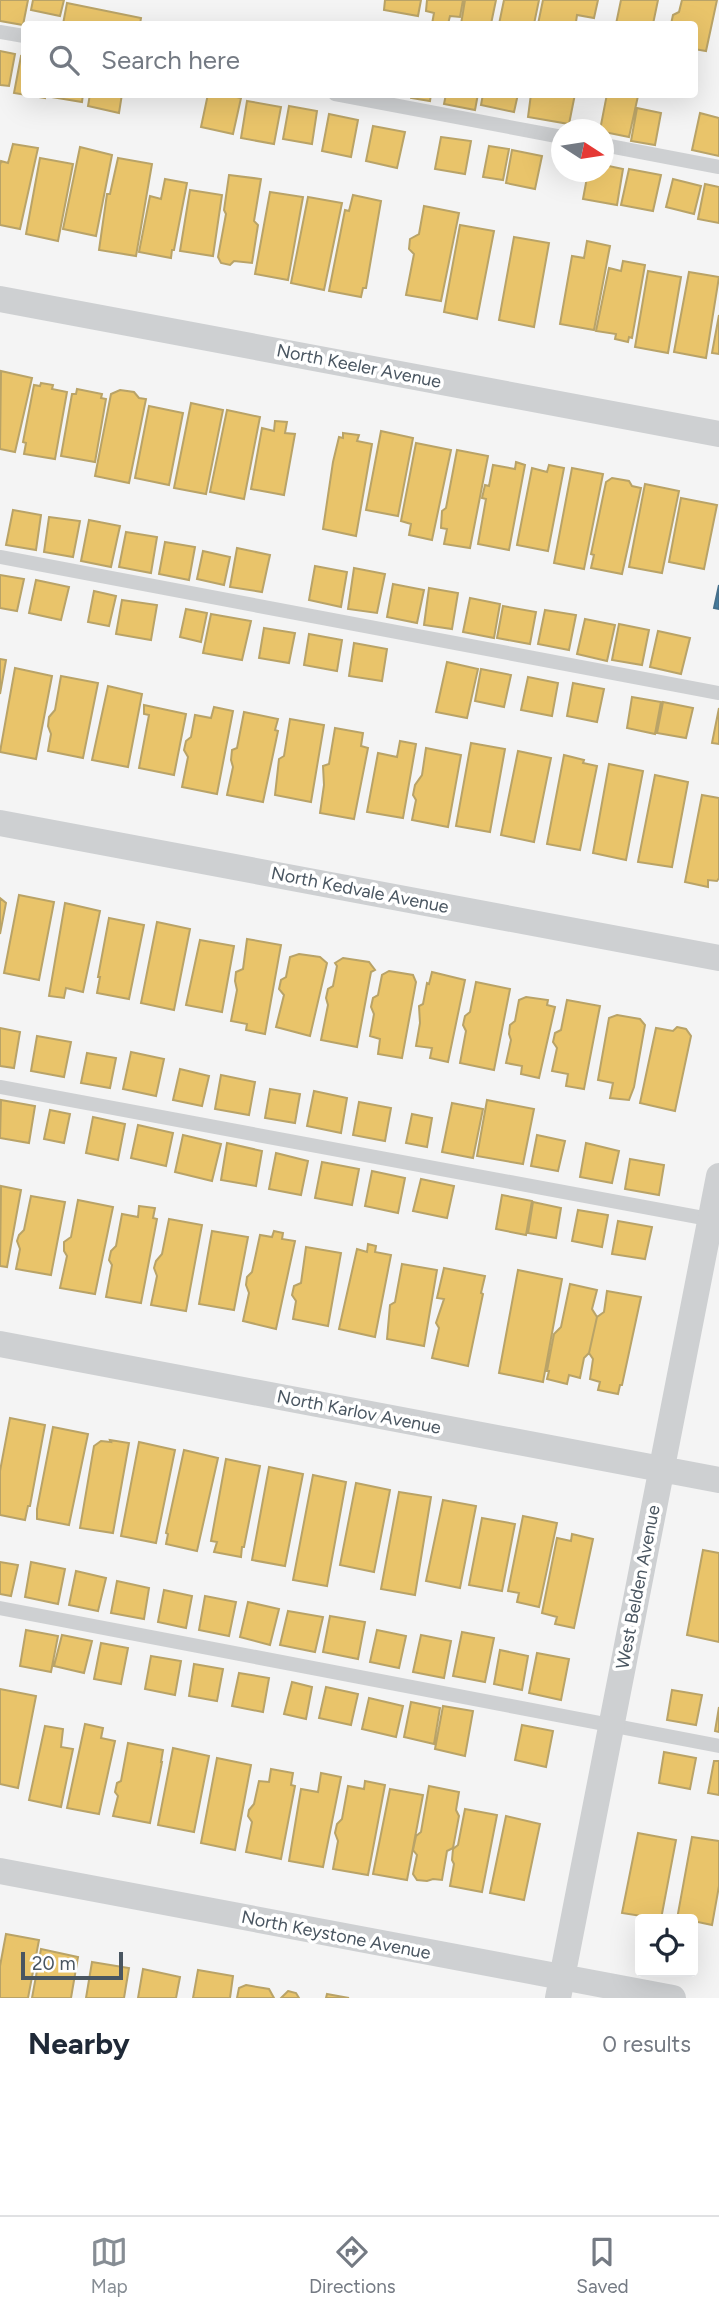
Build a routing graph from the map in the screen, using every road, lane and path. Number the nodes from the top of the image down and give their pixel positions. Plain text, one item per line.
1 (0, 32) edge
2 (21, 36) edge
3 (356, 98) edge
4 (551, 135) edge
5 (614, 147) edge
6 (719, 167) edge
7 (0, 299) edge
8 (719, 434) edge
9 (0, 557) edge
10 (719, 693) edge
11 (0, 823) edge
12 (719, 958) edge
13 (0, 1087) edge
14 (719, 1176) edge
15 (715, 1220) edge
16 (0, 1344) edge
17 (662, 1469) junction
18 (719, 1480) edge
19 (0, 1608) edge
20 (612, 1725) junction
21 (719, 1746) edge
22 (0, 1871) edge
23 (560, 1987) edge
24 (673, 1998) edge

1 - 2 lane
3 - 4 lane
5 - 6 lane
7 - 8 street, North Keeler Avenue
9 - 10 lane
11 - 12 street, North Kedvale Avenue
13 - 15 lane
14 - 15 street, West Belden Avenue
15 - 17 street, West Belden Avenue
16 - 17 street, North Karlov Avenue
17 - 18 street, North Karlov Avenue
17 - 20 street, West Belden Avenue
19 - 20 lane
20 - 21 lane
20 - 23 street, West Belden Avenue
22 - 23 street, North Keystone Avenue
23 - 24 street, North Keystone Avenue

